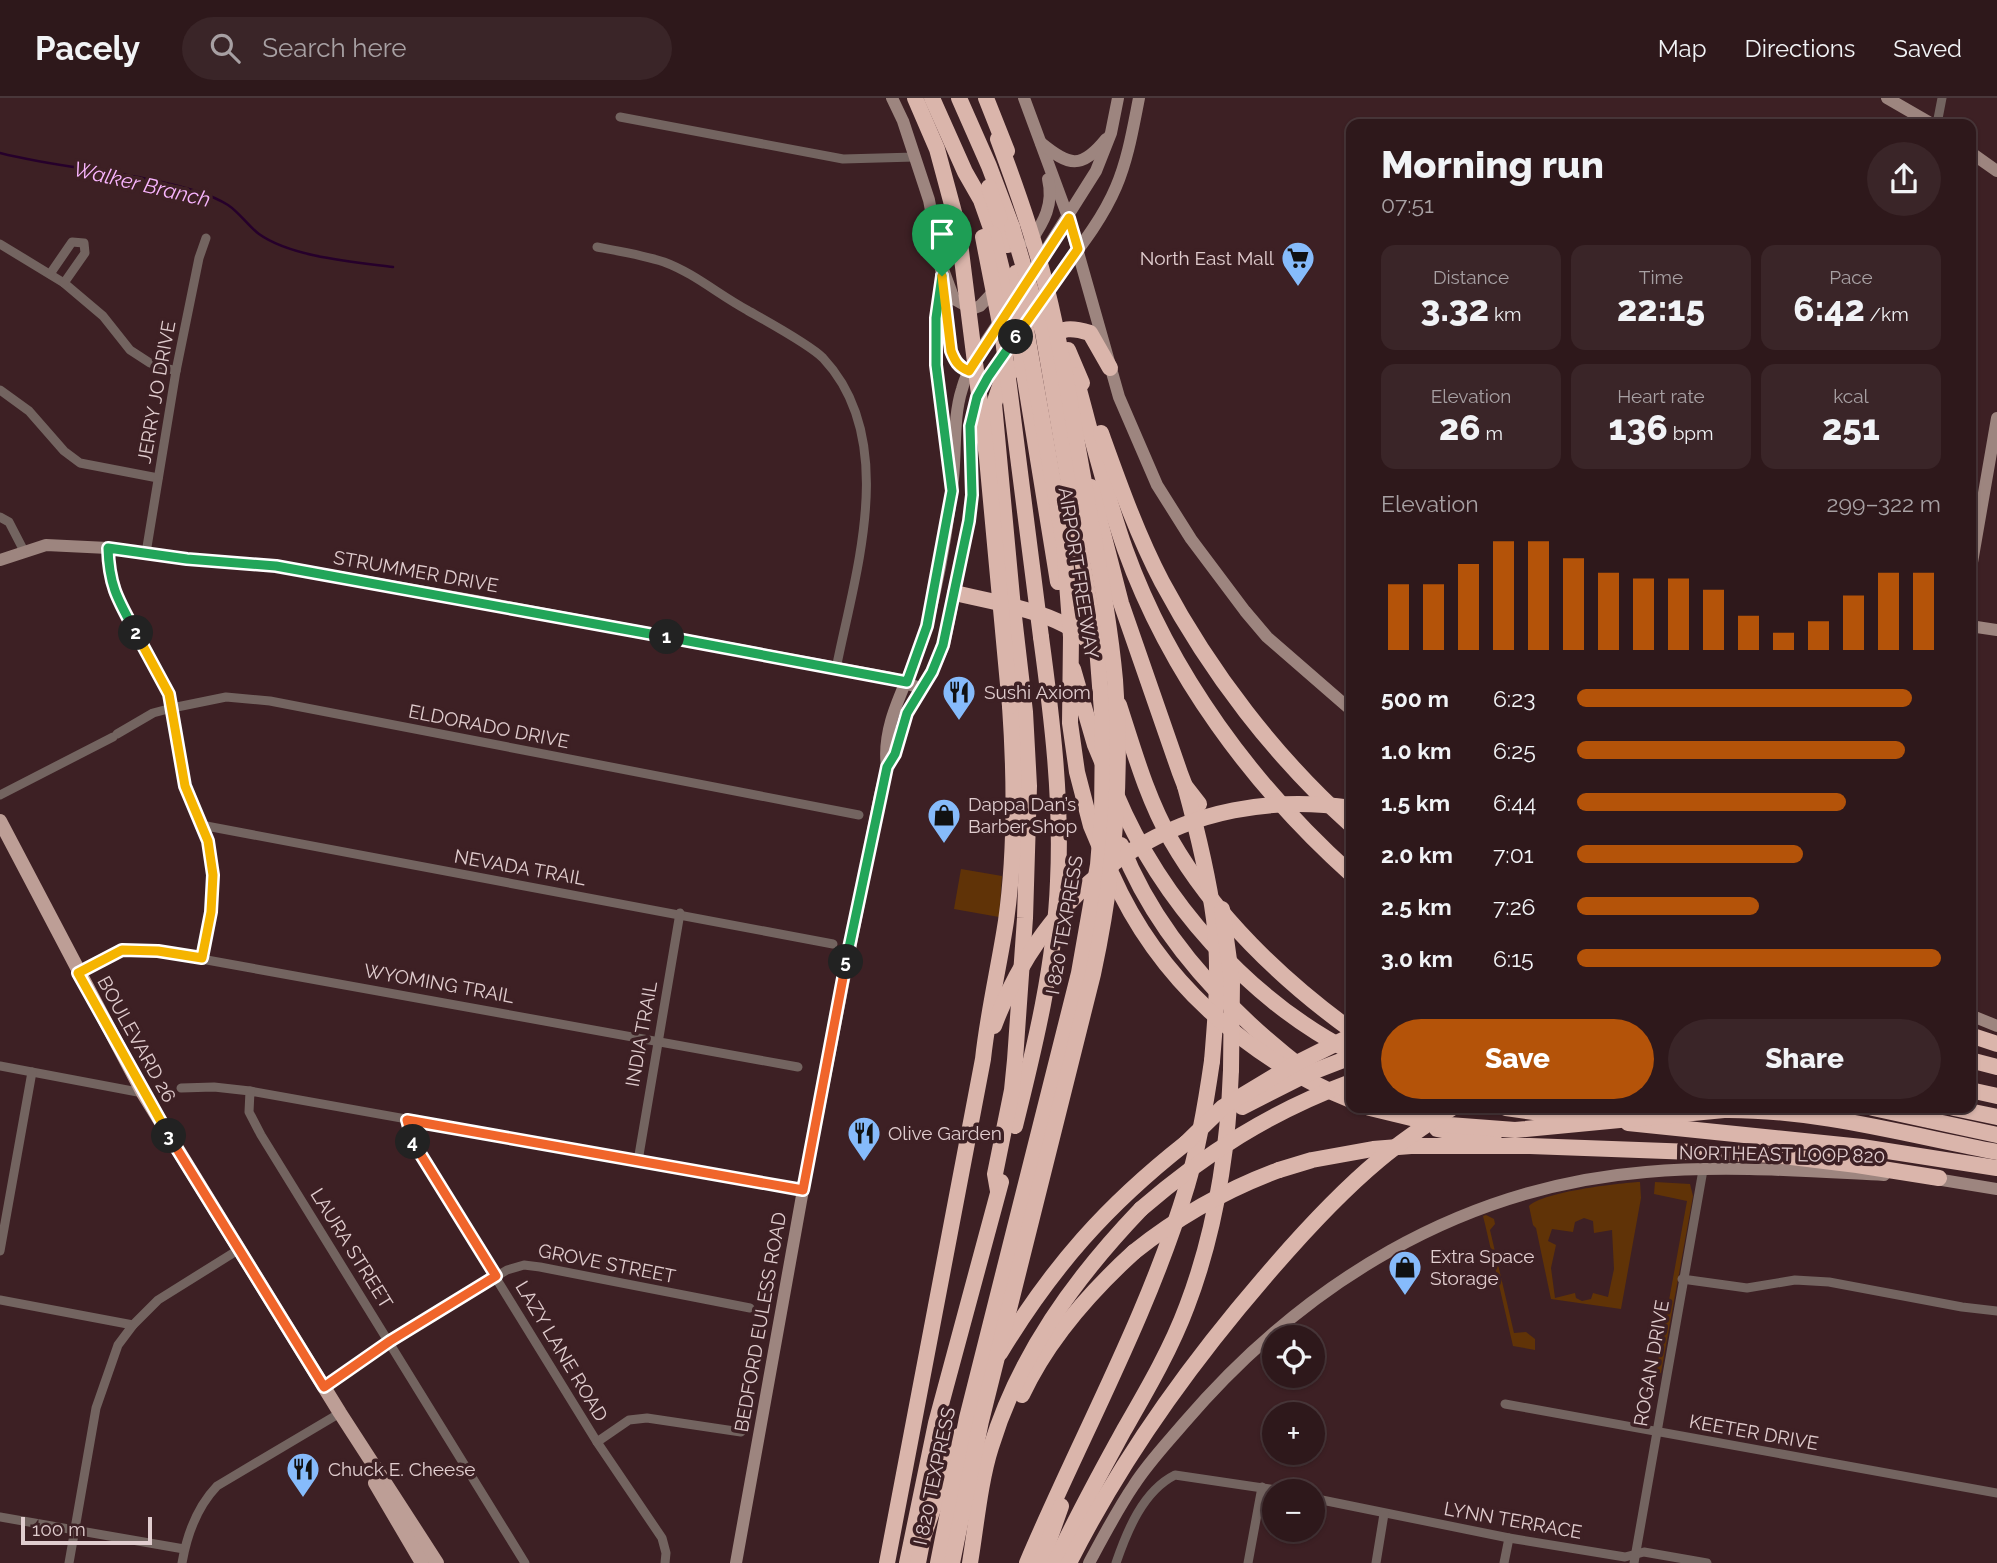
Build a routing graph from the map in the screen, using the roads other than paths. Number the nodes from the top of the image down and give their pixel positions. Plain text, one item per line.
1 (892, 98) edge
2 (915, 98) edge
3 (932, 98) edge
4 (959, 98) edge
5 (983, 98) edge
6 (1024, 98) edge
7 (1118, 98) edge
8 (1139, 98) edge
9 (1887, 98) edge
10 (1942, 98) edge
11 (620, 117) dead end
12 (1923, 119) edge
13 (1938, 119) edge
14 (1111, 133) junction
15 (1039, 141) junction
16 (1976, 156) edge
17 (915, 157) junction
18 (989, 166) junction
19 (1997, 171) edge
20 (1069, 218) junction
21 (988, 235) junction
22 (206, 238) dead end
23 (0, 244) edge
24 (597, 247) dead end
25 (1074, 254) junction
26 (940, 259) junction
27 (50, 274) junction
28 (942, 276) junction
29 (64, 283) junction
30 (1054, 320) junction
31 (1068, 350) junction
32 (1110, 368) junction
33 (176, 371) junction
34 (969, 371) junction
35 (988, 377) junction
36 (0, 390) edge
37 (1997, 418) edge
38 (158, 478) junction
39 (952, 491) junction
40 (0, 517) edge
41 (1976, 539) edge
42 (108, 548) junction
43 (24, 551) junction
44 (146, 553) junction
45 (0, 560) edge
46 (936, 583) junction
47 (955, 593) junction
48 (1013, 608) junction
49 (1976, 627) edge
50 (1997, 631) edge
51 (836, 669) junction
52 (907, 682) junction
53 (920, 688) junction
54 (1346, 706) edge
55 (172, 708) junction
56 (1095, 745) junction
57 (887, 767) junction
58 (1185, 786) junction
59 (0, 795) edge
60 (1346, 808) edge
61 (859, 815) dead end
62 (1346, 820) edge
63 (0, 821) edge
64 (201, 825) junction
65 (1346, 869) edge
66 (680, 913) junction
67 (833, 944) dead end
68 (202, 958) junction
69 (78, 973) junction
70 (1976, 1017) edge
71 (1997, 1026) edge
72 (1346, 1029) edge
73 (1346, 1036) edge
74 (1976, 1037) edge
75 (657, 1040) junction
76 (1997, 1044) edge
77 (1346, 1050) edge
78 (983, 1059) junction
79 (1346, 1059) edge
80 (1976, 1062) edge
81 (0, 1066) edge
82 (798, 1067) dead end
83 (1997, 1067) edge
84 (32, 1072) junction
85 (1346, 1084) edge
86 (181, 1088) dead end
87 (250, 1091) junction
88 (1976, 1091) edge
89 (144, 1093) junction
90 (1346, 1095) edge
91 (1346, 1096) edge
92 (1997, 1096) edge
93 (1976, 1112) edge
94 (1387, 1113) edge
95 (1390, 1113) edge
96 (1444, 1113) edge
97 (1539, 1113) edge
98 (1573, 1113) edge
99 (1693, 1113) edge
100 (1788, 1113) edge
101 (1896, 1113) edge
102 (1997, 1116) edge
103 (1578, 1119) junction
104 (407, 1120) junction
105 (1997, 1135) edge
106 (1186, 1143) junction
107 (1530, 1146) junction
108 (1997, 1152) edge
109 (638, 1161) junction
110 (1997, 1168) edge
111 (1703, 1170) junction
112 (1938, 1178) junction
113 (1997, 1189) edge
114 (803, 1190) junction
115 (998, 1191) junction
116 (238, 1250) junction
117 (0, 1251) edge
118 (496, 1276) junction
119 (1682, 1279) junction
120 (0, 1300) edge
121 (750, 1308) dead end
122 (1997, 1311) edge
123 (133, 1325) junction
124 (390, 1341) junction
125 (324, 1387) junction
126 (1505, 1404) dead end
127 (340, 1413) junction
128 (741, 1432) dead end
129 (1657, 1432) junction
130 (597, 1442) junction
131 (1081, 1442) junction
132 (990, 1449) junction
133 (1262, 1487) joint
134 (1997, 1493) edge
135 (1325, 1501) edge
136 (1384, 1514) junction
137 (0, 1517) edge
138 (75, 1530) junction
139 (1509, 1538) junction
140 (184, 1549) junction
141 (1635, 1559) edge
142 (69, 1563) edge
143 (182, 1563) edge
144 (422, 1563) edge
145 (438, 1563) edge
146 (525, 1563) edge
147 (665, 1563) edge
148 (736, 1563) edge
149 (887, 1563) edge
150 (907, 1563) edge
151 (918, 1563) edge
152 (938, 1563) edge
153 (952, 1563) edge
154 (970, 1563) edge
155 (1027, 1563) edge
156 (1041, 1563) edge
157 (1055, 1563) edge
158 (1069, 1563) edge
159 (1089, 1563) edge
160 (1116, 1563) edge
161 (1248, 1563) edge
162 (1376, 1563) edge
163 (1504, 1563) edge
164 (1707, 1563) edge

1 - 17 main road
2 - 78 highway, bridge
3 - 21 highway
4 - 18 highway
5 - 30 highway, bridge
5 - 31 highway, bridge
6 - 15 main road
7 - 14 main road
8 - 25 main road, BEDFORD EULESS ROAD
9 - 12 main road
10 - 13 street
11 - 17 street
14 - 15 main road
14 - 20 main road
15 - 20 main road
15 - 26 main road
16 - 19 main road
17 - 26 main road
18 - 91 highway, bridge
18 - 152 highway, I 820 TEXPRESS, bridge
20 - 25 main road
20 - 34 main road
21 - 56 highway, AIRPORT FREEWAY, bridge
21 - 115 highway, bridge
22 - 33 street, JERRY JO DRIVE
23 - 27 street
24 - 51 street
25 - 32 main road
25 - 35 main road, BEDFORD EULESS ROAD
26 - 28 main road
27 - 29 street
27 - 29 street
28 - 34 main road
28 - 39 main road
29 - 33 street
30 - 65 highway, bridge
30 - 153 highway, I 820 TEXPRESS, bridge
31 - 58 highway
31 - 62 highway
32 - 48 highway
32 - 54 main road
33 - 38 street, JERRY JO DRIVE
34 - 35 main road
34 - 39 main road
35 - 47 main road, BEDFORD EULESS ROAD
36 - 38 street
37 - 41 main road
38 - 44 street, JERRY JO DRIVE
39 - 46 main road
40 - 43 street
42 - 43 main road, STRUMMER DRIVE
42 - 44 main road, STRUMMER DRIVE
42 - 55 street
43 - 45 main road, STRUMMER DRIVE
44 - 51 main road, STRUMMER DRIVE
46 - 47 main road
46 - 52 main road
47 - 48 highway
47 - 53 main road, BEDFORD EULESS ROAD
48 - 72 highway
48 - 115 highway
49 - 50 main road
51 - 52 main road, STRUMMER DRIVE
52 - 53 main road, STRUMMER DRIVE
52 - 57 main road
53 - 57 main road, BEDFORD EULESS ROAD
55 - 59 street, ELDORADO DRIVE
55 - 61 street, ELDORADO DRIVE
55 - 64 street
56 - 77 highway, AIRPORT FREEWAY
56 - 90 highway
57 - 114 main road, BEDFORD EULESS ROAD
58 - 131 highway, bridge
58 - 157 highway, bridge
60 - 78 highway, bridge
63 - 69 main road, BOULEVARD 26
64 - 66 street, NEVADA TRAIL
64 - 68 street
66 - 67 street, NEVADA TRAIL
66 - 75 street, INDIA TRAIL
68 - 69 street, WYOMING TRAIL
68 - 75 street, WYOMING TRAIL
69 - 89 main road, BOULEVARD 26
70 - 71 main road
73 - 106 highway, bridge
74 - 76 highway
75 - 82 street, WYOMING TRAIL
75 - 109 street, INDIA TRAIL
78 - 149 highway
79 - 106 highway, bridge
80 - 83 highway
81 - 84 street
84 - 89 street
84 - 117 street
85 - 132 highway, bridge
86 - 87 street
87 - 104 street
87 - 124 street, LAURA STREET
88 - 92 highway
89 - 116 main road, BOULEVARD 26
93 - 102 highway
94 - 107 highway
95 - 99 highway, bridge
96 - 158 highway, bridge
97 - 103 highway
98 - 103 highway
100 - 108 highway, bridge
101 - 105 highway
103 - 110 highway
104 - 109 street
104 - 118 street, LAZY LANE ROAD
106 - 151 highway
107 - 112 highway
107 - 132 highway, bridge
109 - 114 street
111 - 112 main road, NORTHEAST LOOP 820
111 - 119 street, ROGAN DRIVE
111 - 159 main road, NORTHEAST LOOP 820
112 - 113 main road, NORTHEAST LOOP 820
114 - 148 main road, BEDFORD EULESS ROAD
115 - 150 highway
116 - 123 street
116 - 125 main road, BOULEVARD 26
118 - 121 street, GROVE STREET
118 - 124 street, GROVE STREET
118 - 130 street, LAZY LANE ROAD
119 - 122 street
119 - 129 street, ROGAN DRIVE
120 - 123 street
123 - 138 street
124 - 125 street, GROVE STREET
124 - 146 street, LAURA STREET
125 - 127 main road, BOULEVARD 26
126 - 129 street, KEETER DRIVE
127 - 140 street
127 - 144 main road, BOULEVARD 26
127 - 145 main road, BOULEVARD 26
128 - 130 street
129 - 134 street, KEETER DRIVE
129 - 141 street, ROGAN DRIVE
130 - 147 street, LAZY LANE ROAD
131 - 155 highway
131 - 156 highway
132 - 154 highway
133 - 160 street
133 - 161 street
135 - 136 street, LYNN TERRACE
136 - 139 street, LYNN TERRACE
136 - 162 street
137 - 138 street
138 - 140 street
138 - 142 street
139 - 141 street, LYNN TERRACE
139 - 163 street
140 - 143 street
141 - 164 street, LYNN TERRACE

